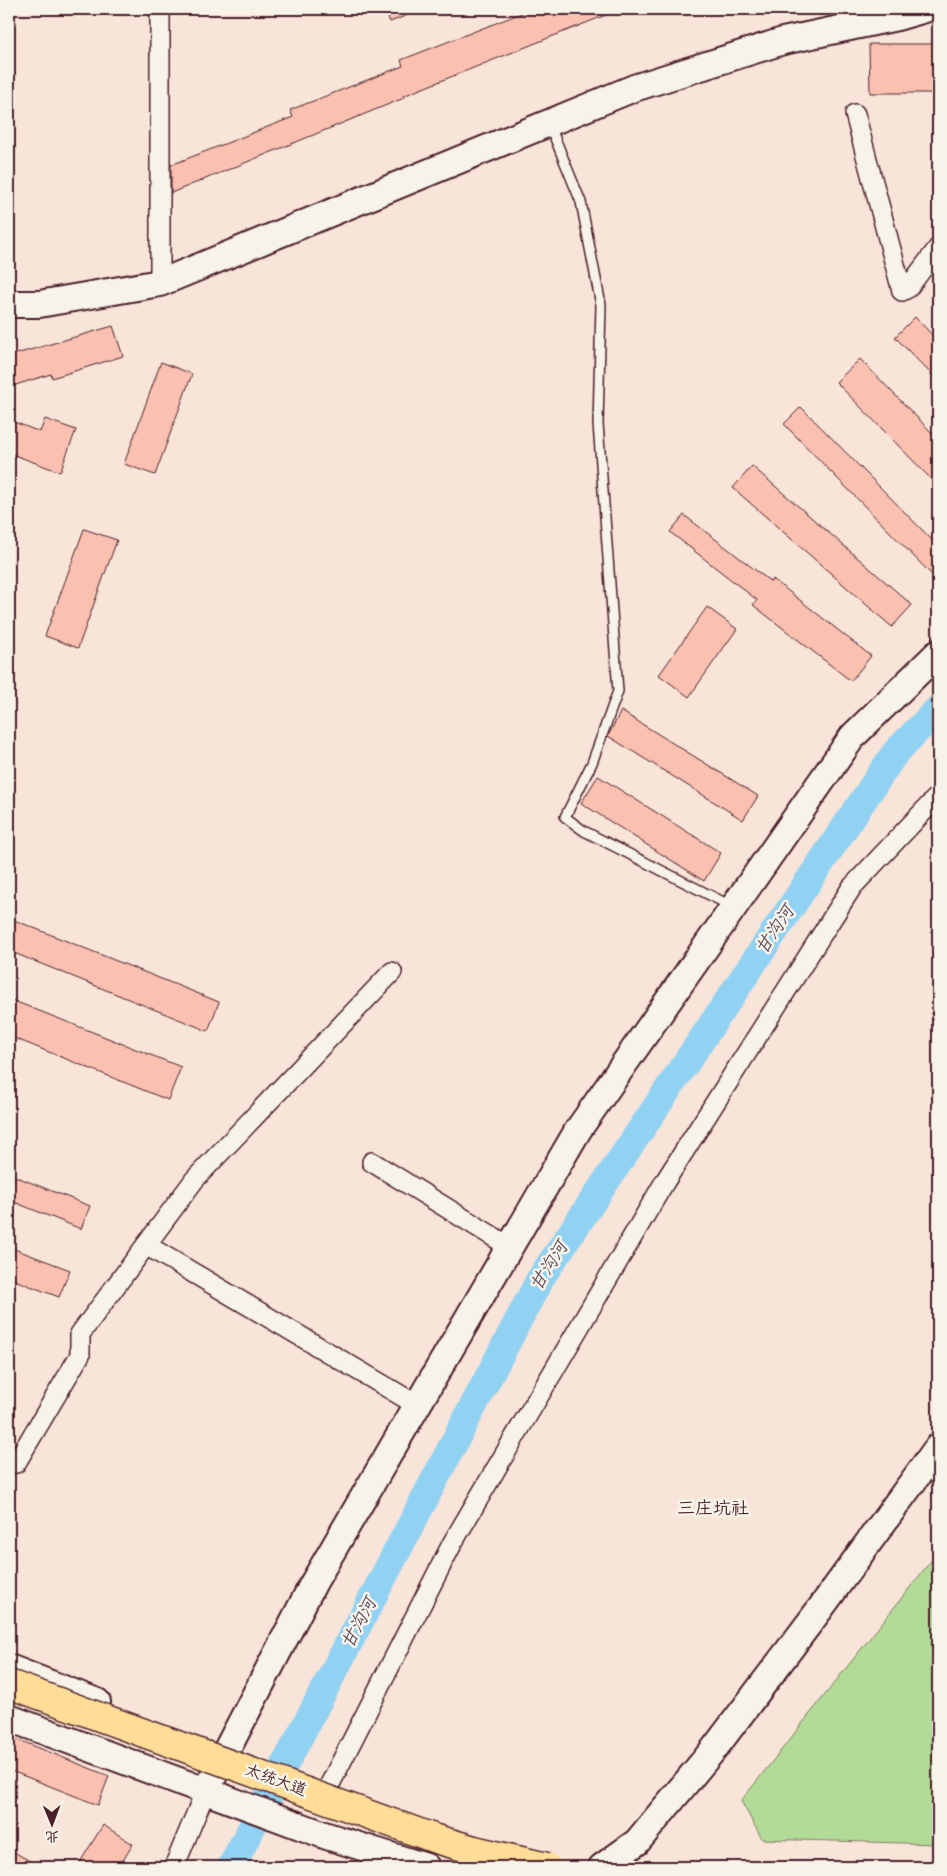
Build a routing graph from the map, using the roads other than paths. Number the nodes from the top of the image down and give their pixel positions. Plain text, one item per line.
1 (160, 9) edge
2 (924, 9) edge
3 (897, 13) edge
4 (855, 114) dead end
5 (549, 123) junction
6 (938, 248) edge
7 (160, 283) junction
8 (9, 304) edge
9 (938, 653) edge
10 (938, 796) edge
11 (734, 907) junction
12 (392, 972) dead end
13 (372, 1162) dead end
14 (146, 1245) junction
15 (510, 1247) junction
16 (417, 1405) junction
17 (938, 1447) edge
18 (16, 1463) dead end
19 (938, 1474) edge
20 (9, 1668) edge
21 (9, 1684) edge
22 (9, 1704) edge
23 (9, 1718) edge
24 (238, 1756) junction
25 (317, 1786) junction
26 (206, 1790) junction
27 (174, 1867) edge
28 (426, 1867) edge
29 (467, 1867) edge
30 (547, 1867) edge
31 (554, 1867) edge
32 (602, 1867) edge
33 (612, 1867) edge

1 - 7 street
2 - 3 street
3 - 5 street
4 - 6 street
5 - 7 street
5 - 11 lane
7 - 8 street
9 - 11 street
10 - 25 street
11 - 15 street
12 - 14 street
13 - 15 street
14 - 16 street
14 - 18 street
15 - 16 street
16 - 24 street
17 - 32 street
19 - 33 street
20 - 24 street
21 - 30 main road, 太统大道, bridge
22 - 29 main road, 太统大道
23 - 26 street
24 - 25 street
24 - 26 street
25 - 31 street
26 - 27 street
26 - 28 street

